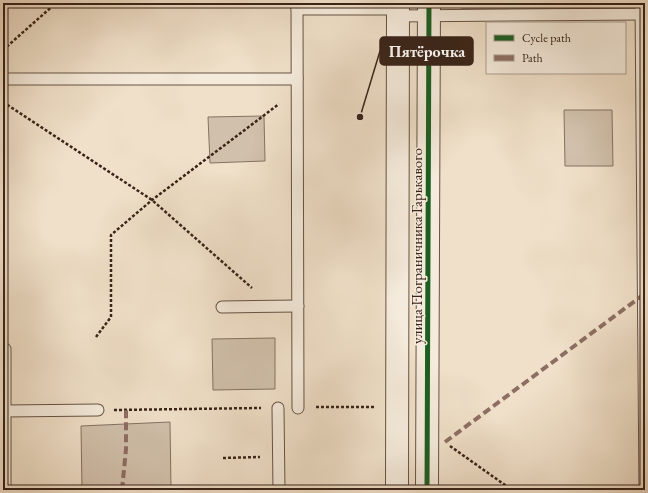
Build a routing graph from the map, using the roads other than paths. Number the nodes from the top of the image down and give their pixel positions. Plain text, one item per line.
1 (298, 6) edge
2 (429, 8) edge
3 (579, 8) edge
4 (398, 9) edge
5 (642, 10) edge
6 (3, 79) edge
7 (298, 84) junction
8 (643, 120) edge
9 (298, 306) junction
10 (222, 307) dead end
11 (3, 349) edge
12 (278, 408) road end
13 (298, 408) road end
14 (98, 410) road end
15 (5, 411) junction
16 (644, 411) edge
17 (5, 490) edge
18 (279, 490) edge
19 (397, 490) edge
20 (427, 490) edge
21 (645, 490) edge

1 - 4 lane
1 - 7 lane
2 - 3 lane
2 - 4 lane
2 - 20 street, улица Пограничника Гарькавого
3 - 5 lane
4 - 19 street, улица Пограничника Гарькавого
5 - 8 lane
6 - 7 lane
7 - 9 lane
8 - 16 lane
9 - 10 lane
9 - 13 lane
11 - 15 lane
12 - 18 lane
14 - 15 lane
15 - 17 lane
16 - 21 lane

